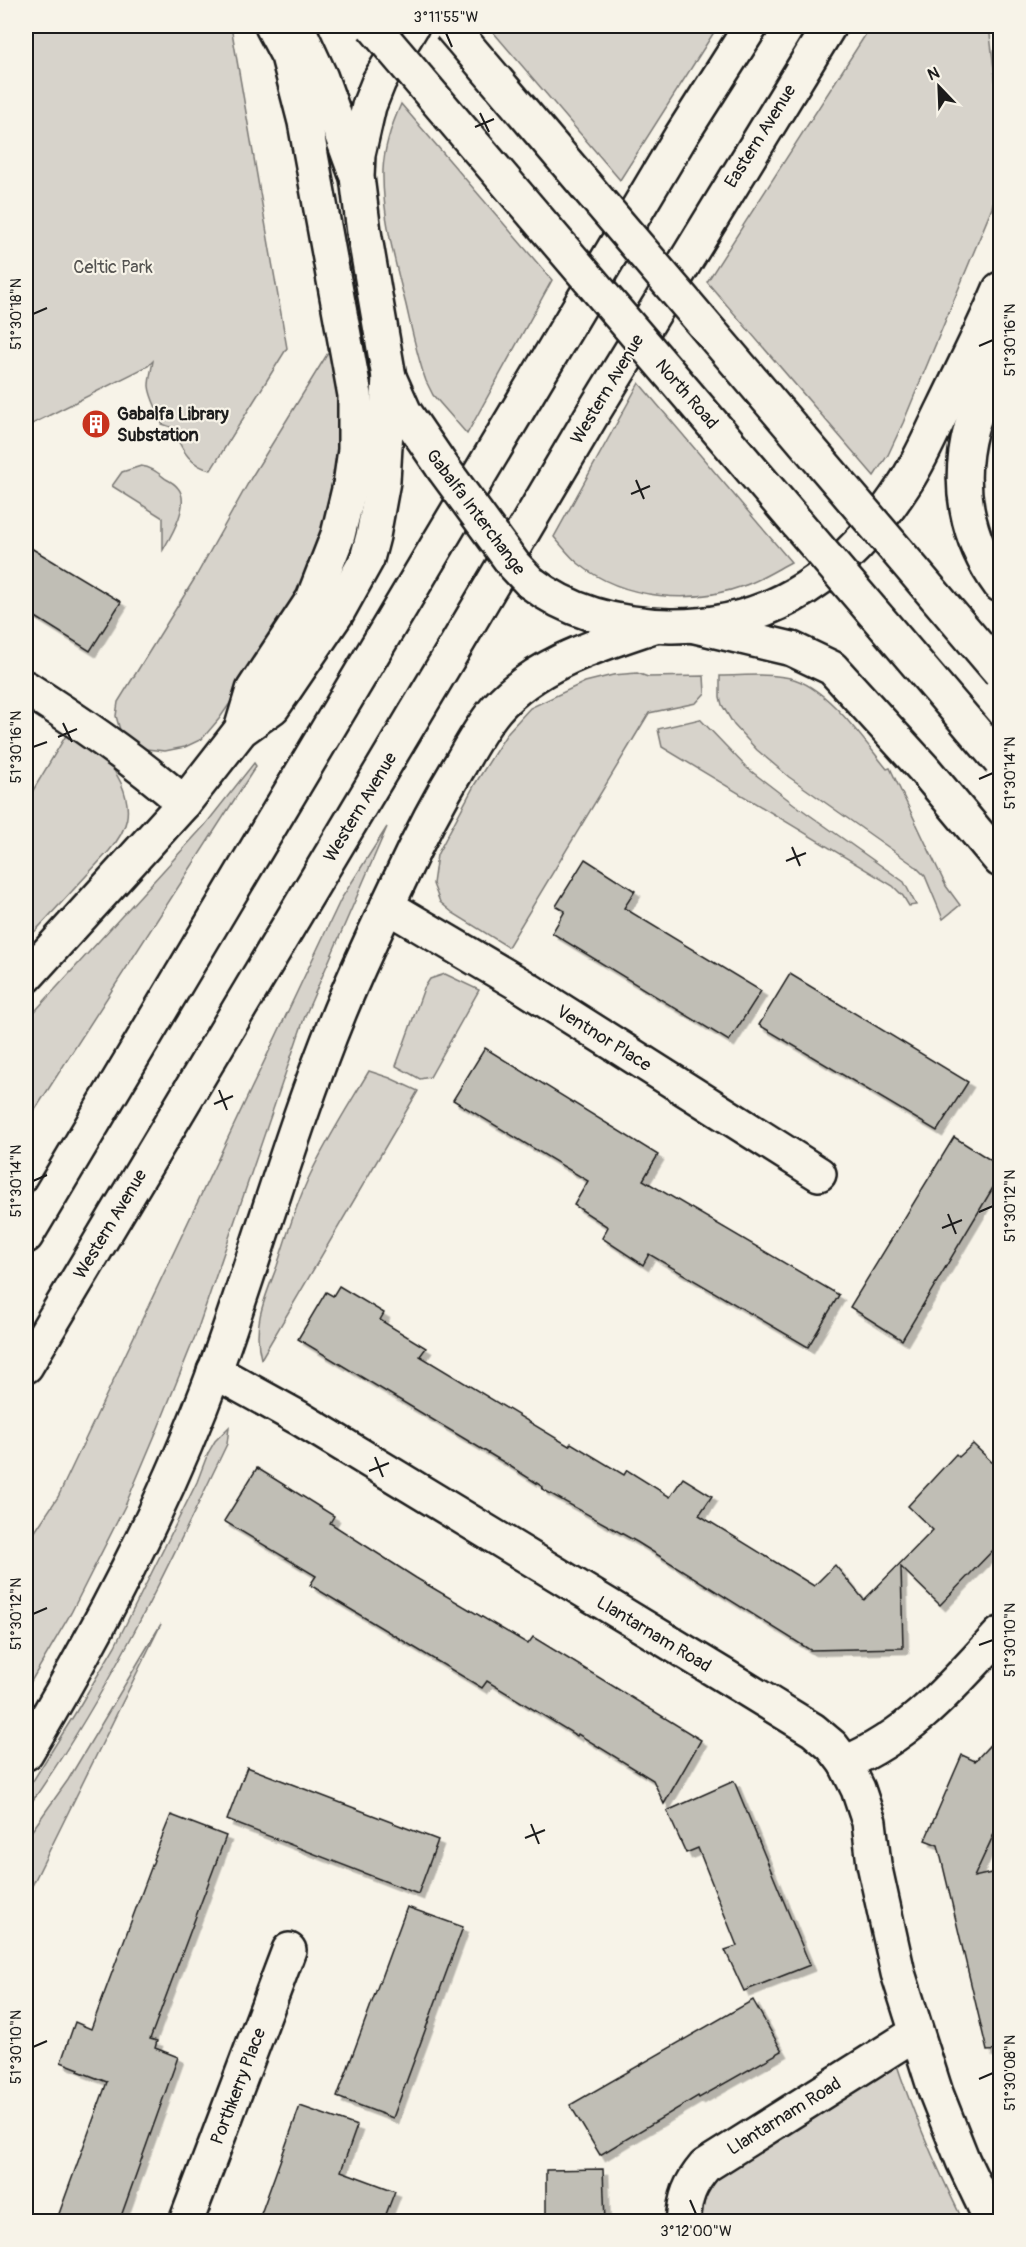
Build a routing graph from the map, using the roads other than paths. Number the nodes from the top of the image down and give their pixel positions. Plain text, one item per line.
1 (272, 26) edge
2 (297, 26) edge
3 (373, 26) edge
4 (412, 26) edge
5 (450, 26) edge
6 (751, 26) edge
7 (829, 26) edge
8 (357, 177) junction
9 (692, 248) joint
10 (1000, 289) edge
11 (979, 338) junction
12 (389, 377) junction
13 (1000, 585) edge
14 (654, 626) junction
15 (695, 626) junction
16 (1000, 672) edge
17 (26, 688) edge
18 (241, 730) junction
19 (1000, 761) edge
20 (184, 803) junction
21 (1000, 860) edge
22 (387, 906) junction
23 (26, 977) edge
24 (819, 1174) dead end
25 (26, 1236) edge
26 (26, 1366) edge
27 (214, 1371) junction
28 (1000, 1634) edge
29 (26, 1753) edge
30 (845, 1763) junction
31 (289, 1950) dead end
32 (916, 2033) junction
33 (186, 2222) edge
34 (683, 2222) edge
35 (992, 2222) edge

1 - 18 main road
2 - 8 main road
3 - 19 main road, North Road, bridge
4 - 8 main road, Gabalfa Interchange
5 - 16 main road, bridge
6 - 25 main road
7 - 9 main road, Eastern Avenue
8 - 12 main road, Gabalfa Interchange
9 - 26 main road, Western Avenue
10 - 11 main road, Gabalfa Interchange
11 - 13 main road
11 - 15 main road, Gabalfa Interchange
12 - 14 main road, Gabalfa Interchange, bridge
12 - 18 main road
14 - 15 main road, Gabalfa Interchange
14 - 22 main road
15 - 21 main road
17 - 20 main road
18 - 20 main road
20 - 23 main road
22 - 24 main road, Ventnor Place
22 - 27 main road
27 - 29 main road
27 - 30 main road, Llantarnam Road
28 - 30 main road
30 - 32 main road, Llantarnam Road
31 - 33 main road, Porthkerry Place
32 - 34 main road, Llantarnam Road
32 - 35 main road, Llantarnam Road

